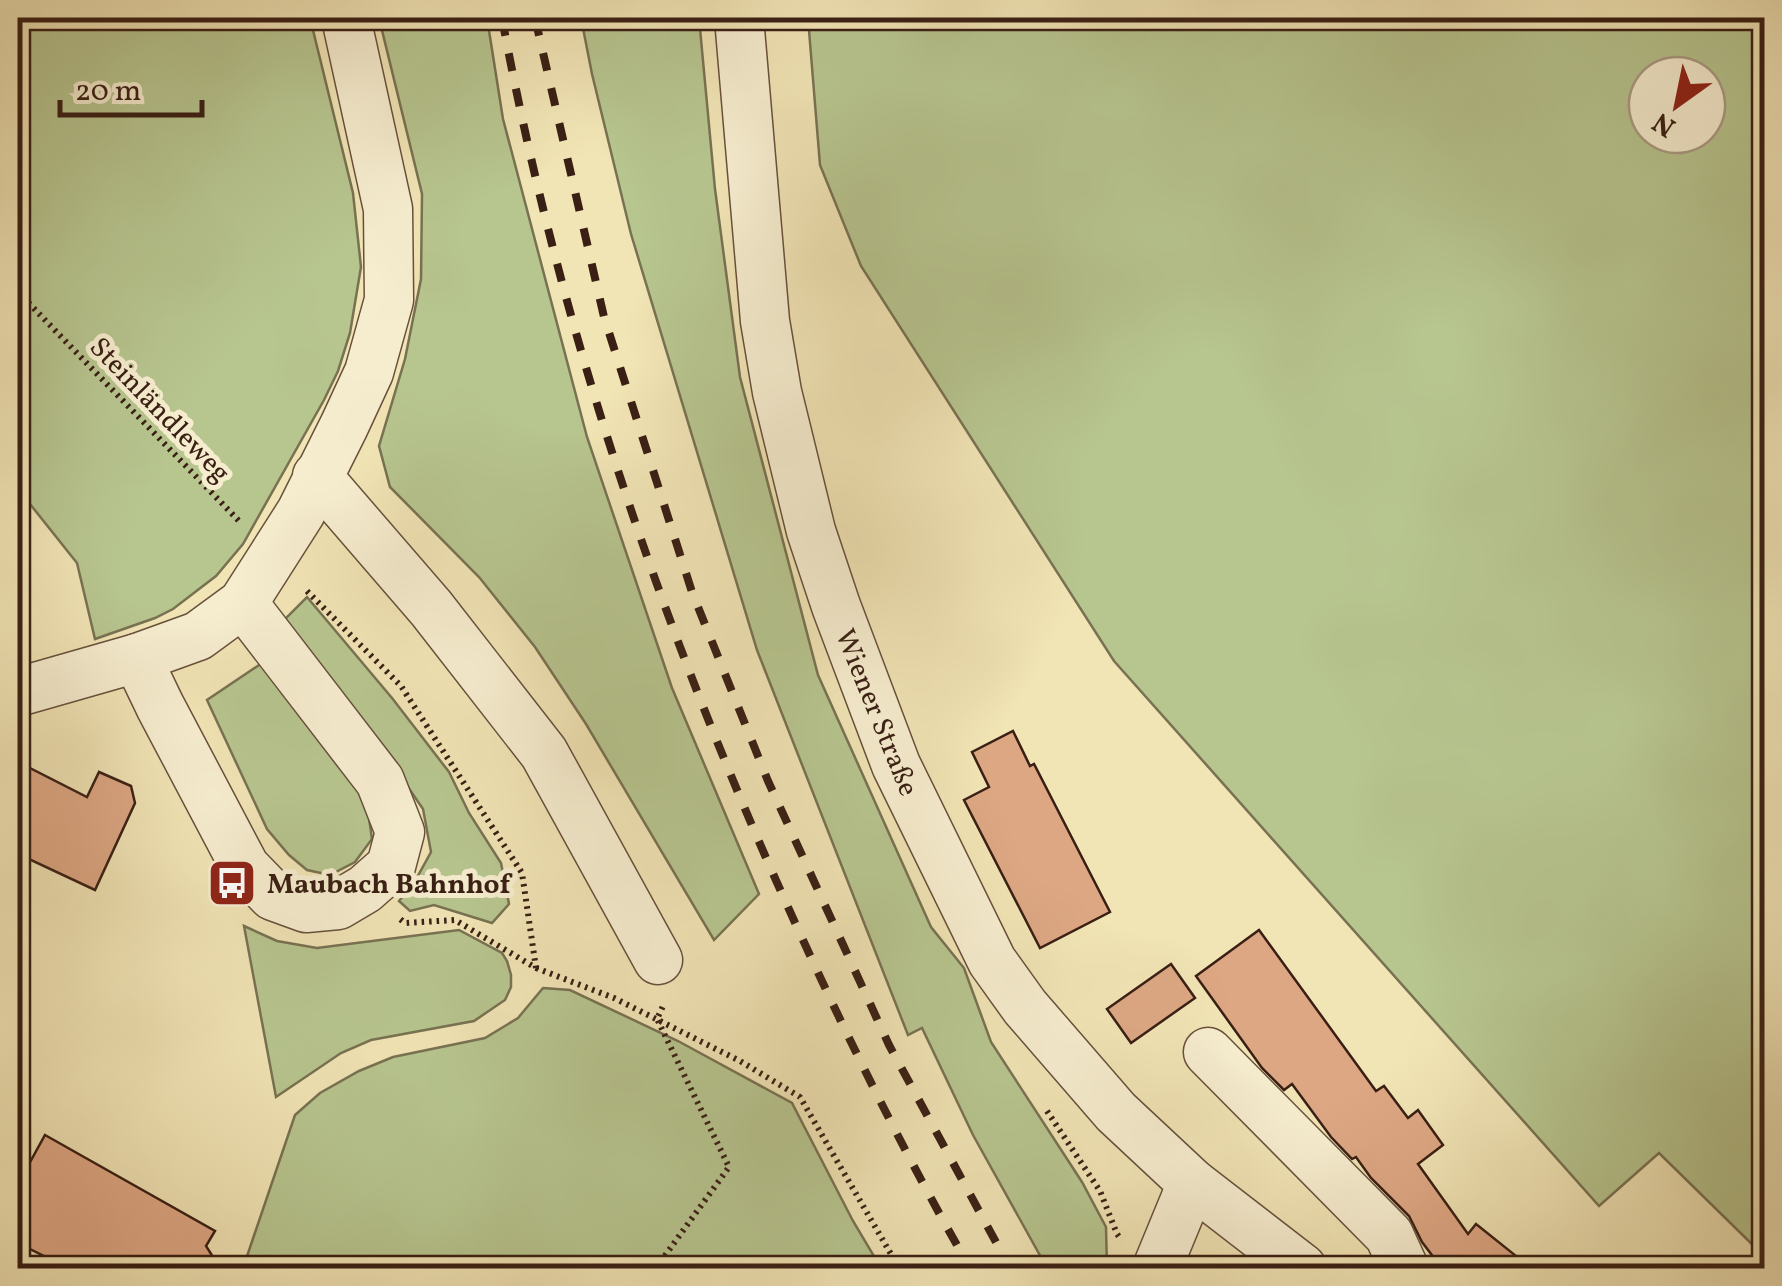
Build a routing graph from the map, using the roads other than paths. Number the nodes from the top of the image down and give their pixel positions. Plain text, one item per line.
1 (346, 18) edge
2 (739, 18) edge
3 (317, 476) junction
4 (242, 603) junction
5 (137, 658) junction
6 (35, 678) edge
7 (658, 960) dead end
8 (1208, 1052) dead end
9 (1192, 1184) junction
10 (1157, 1268) edge
11 (1302, 1268) edge
12 (1404, 1268) edge

1 - 3 street
2 - 9 street, Wiener Straße
3 - 4 street
3 - 7 street
4 - 5 street
4 - 5 street
5 - 6 street
8 - 12 street
9 - 10 street
9 - 11 street, Wiener Straße

